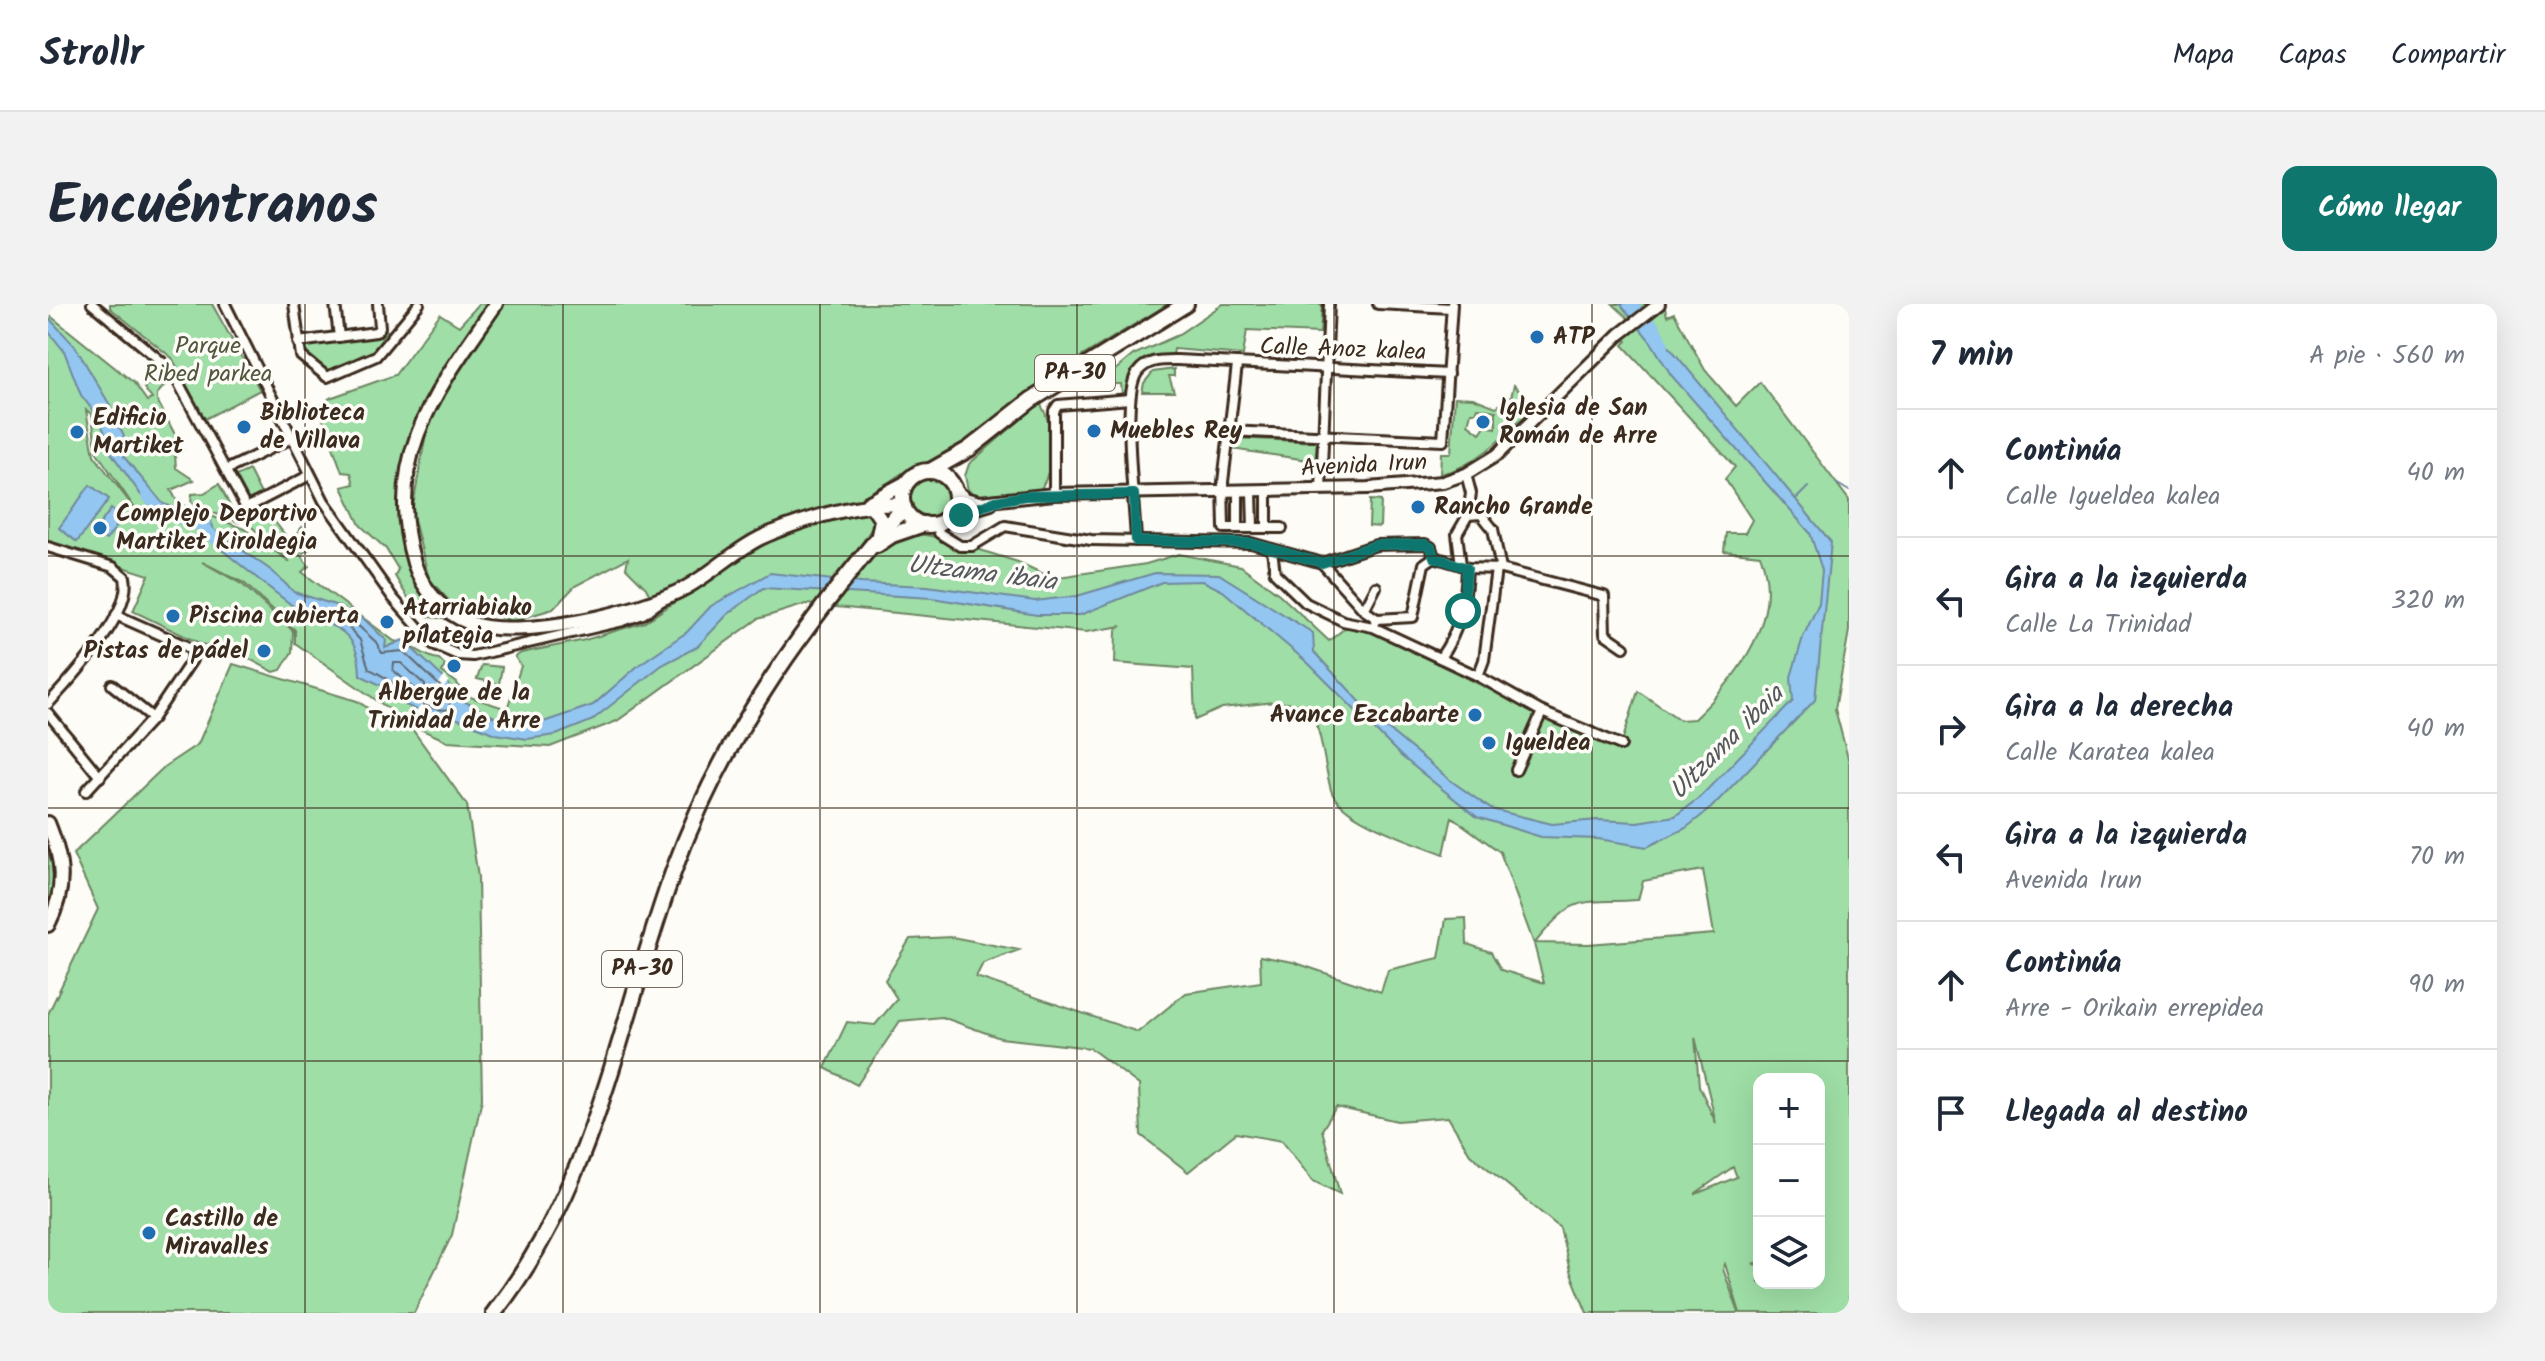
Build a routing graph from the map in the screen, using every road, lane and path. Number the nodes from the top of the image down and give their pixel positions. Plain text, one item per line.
1 (92, 304) edge
2 (225, 304) edge
3 (294, 304) edge
4 (335, 304) edge
5 (378, 304) edge
6 (419, 304) edge
7 (496, 304) edge
8 (1186, 304) edge
9 (1329, 304) edge
10 (1378, 304) edge
11 (1659, 304) edge
12 (1452, 306) edge
13 (339, 337) junction
14 (298, 342) junction
15 (1237, 365) junction
16 (1325, 369) junction
17 (1448, 374) junction
18 (1130, 399) junction
19 (1229, 431) junction
20 (1322, 435) junction
21 (292, 438) junction
22 (969, 449) junction
23 (226, 470) junction
24 (932, 470) junction
25 (1466, 474) junction
26 (310, 475) junction
27 (907, 482) junction
28 (953, 485) junction
29 (1321, 489) junction
30 (1267, 491) junction
31 (1222, 492) junction
32 (1238, 492) junction
33 (1252, 492) junction
34 (1054, 494) junction
35 (1134, 494) junction
36 (996, 501) junction
37 (903, 506) junction
38 (872, 507) junction
39 (858, 509) junction
40 (1468, 515) junction
41 (936, 522) junction
42 (1238, 527) junction
43 (1253, 528) junction
44 (1267, 528) junction
45 (1282, 528) dead end
46 (878, 535) junction
47 (1136, 541) junction
48 (48, 547) edge
49 (1272, 550) junction
50 (1434, 557) junction
51 (857, 563) junction
52 (1322, 563) junction
53 (1464, 566) junction
54 (1498, 569) junction
55 (1376, 587) dead end
56 (669, 596) junction
57 (1364, 610) junction
58 (116, 615) junction
59 (1375, 623) junction
60 (1624, 647) dead end
61 (1440, 658) junction
62 (1478, 676) junction
63 (112, 685) dead end
64 (48, 704) edge
65 (1542, 712) junction
66 (48, 713) edge
67 (153, 718) junction
68 (1621, 745) dead end
69 (1516, 770) dead end
70 (100, 777) junction
71 (86, 791) dead end
72 (48, 823) edge
73 (48, 925) edge
74 (494, 1313) edge

1 - 23 street
2 - 21 street
3 - 14 street
4 - 13 street
5 - 13 street
6 - 14 street
7 - 56 main road
8 - 22 highway, PA-30
9 - 16 street
10 - 12 street
11 - 25 street, Avenida Irun
12 - 17 street
13 - 14 street
15 - 16 street, Calle Anoz kalea
15 - 18 street, Calle Anoz kalea
15 - 19 street
16 - 17 street, Calle Anoz kalea
16 - 20 street
17 - 20 street
18 - 34 street
18 - 35 street
19 - 20 street
19 - 31 street
20 - 29 street
21 - 23 street
21 - 26 street
22 - 24 highway, PA-30
22 - 28 highway, PA-30
23 - 26 street
24 - 27 highway, PA-30
24 - 28 highway
25 - 29 street, Avenida Irun
25 - 40 street
26 - 56 street
27 - 37 highway
27 - 39 main road
28 - 36 street
28 - 41 highway, PA-30
29 - 30 street, Avenida Irun
30 - 33 street, Avenida Irun
30 - 44 street
31 - 32 street, Avenida Irun
31 - 35 street, Avenida Irun
31 - 42 street
32 - 33 street, Avenida Irun
32 - 42 street
33 - 43 street
34 - 35 street, Avenida Irun
34 - 36 street, Avenida Irun
35 - 47 street
36 - 41 street
37 - 38 main road
37 - 41 highway
37 - 46 highway, PA-30
38 - 39 main road
38 - 46 main road
39 - 56 main road
40 - 53 street
40 - 54 street
41 - 47 street
41 - 51 highway, PA-30
42 - 43 street
43 - 44 street
44 - 45 street
46 - 51 highway, PA-30
47 - 49 street
48 - 58 street
49 - 52 street
49 - 59 street
50 - 52 street
50 - 53 street
50 - 59 street
51 - 74 highway, PA-30
52 - 57 street
53 - 54 street
53 - 61 street
54 - 60 street
54 - 62 street
55 - 57 street
57 - 59 street
58 - 64 street
58 - 67 street
59 - 61 street
61 - 62 street
62 - 65 street
63 - 67 street
65 - 68 street
65 - 69 street
66 - 70 street
67 - 70 street
70 - 71 street
72 - 73 main road

